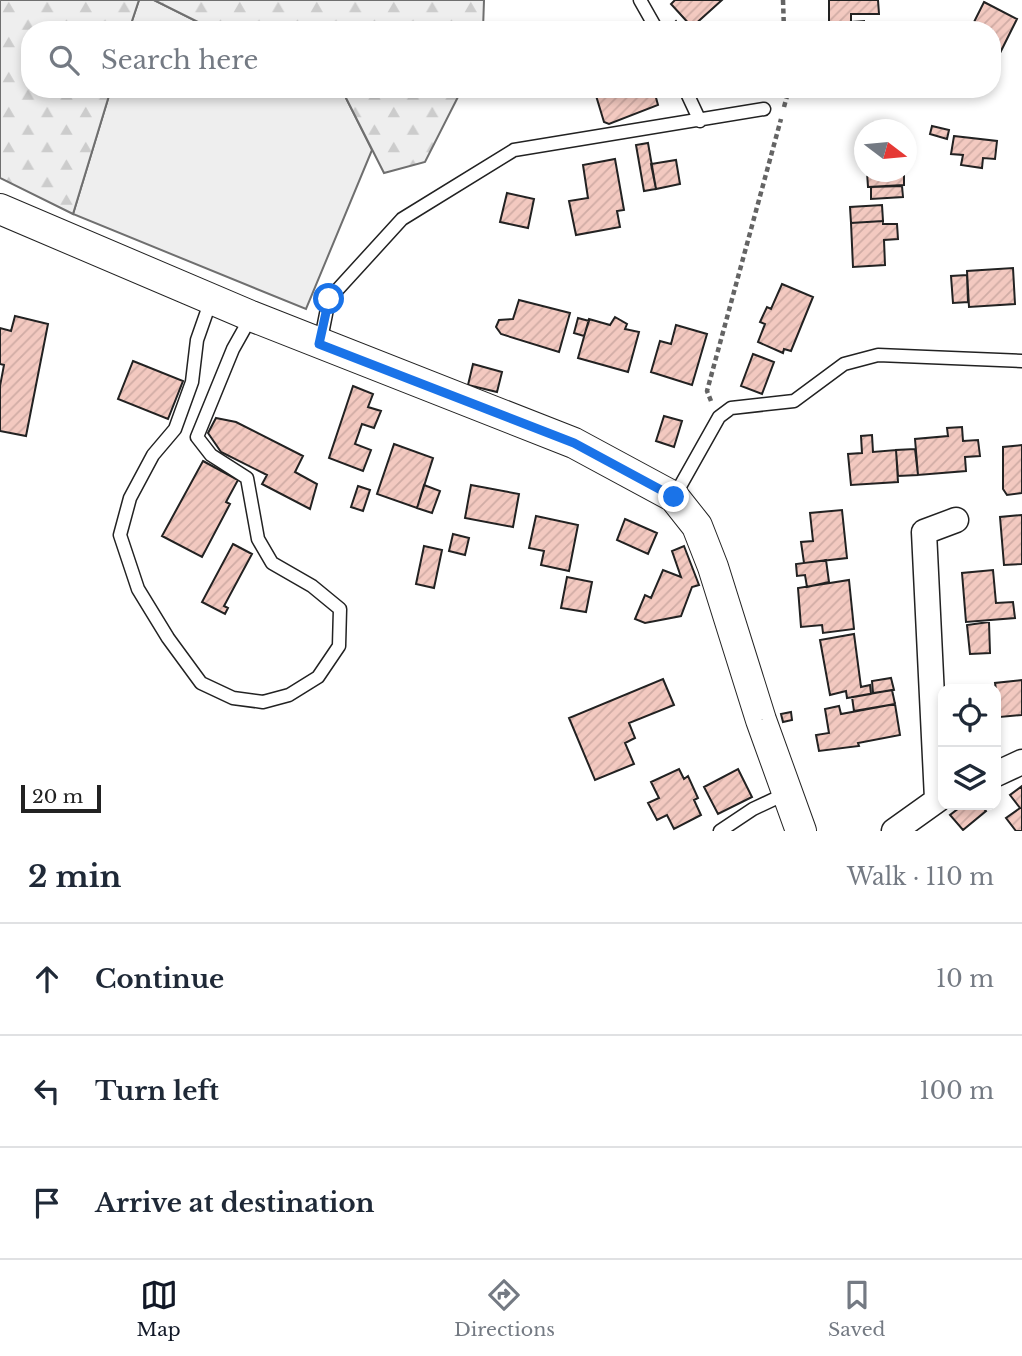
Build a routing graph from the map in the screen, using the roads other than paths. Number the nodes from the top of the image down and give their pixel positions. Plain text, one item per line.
1 (640, 0) edge
2 (652, 21) edge
3 (689, 98) edge
4 (764, 109) dead end
5 (700, 121) junction
6 (0, 209) edge
7 (212, 299) junction
8 (251, 316) junction
9 (319, 344) junction
10 (1022, 361) edge
11 (674, 497) junction
12 (956, 520) dead end
13 (1022, 762) edge
14 (938, 764) edge
15 (1001, 772) edge
16 (787, 793) junction
17 (938, 798) edge
18 (720, 831) edge
19 (801, 831) edge
20 (894, 831) edge

1 - 2 lane
3 - 5 lane
4 - 5 lane
5 - 9 lane
6 - 7 street
7 - 8 street
7 - 8 lane
8 - 9 street
9 - 11 street
10 - 11 lane
11 - 16 street
12 - 14 street
13 - 15 street
16 - 18 lane
16 - 19 street
17 - 20 street

